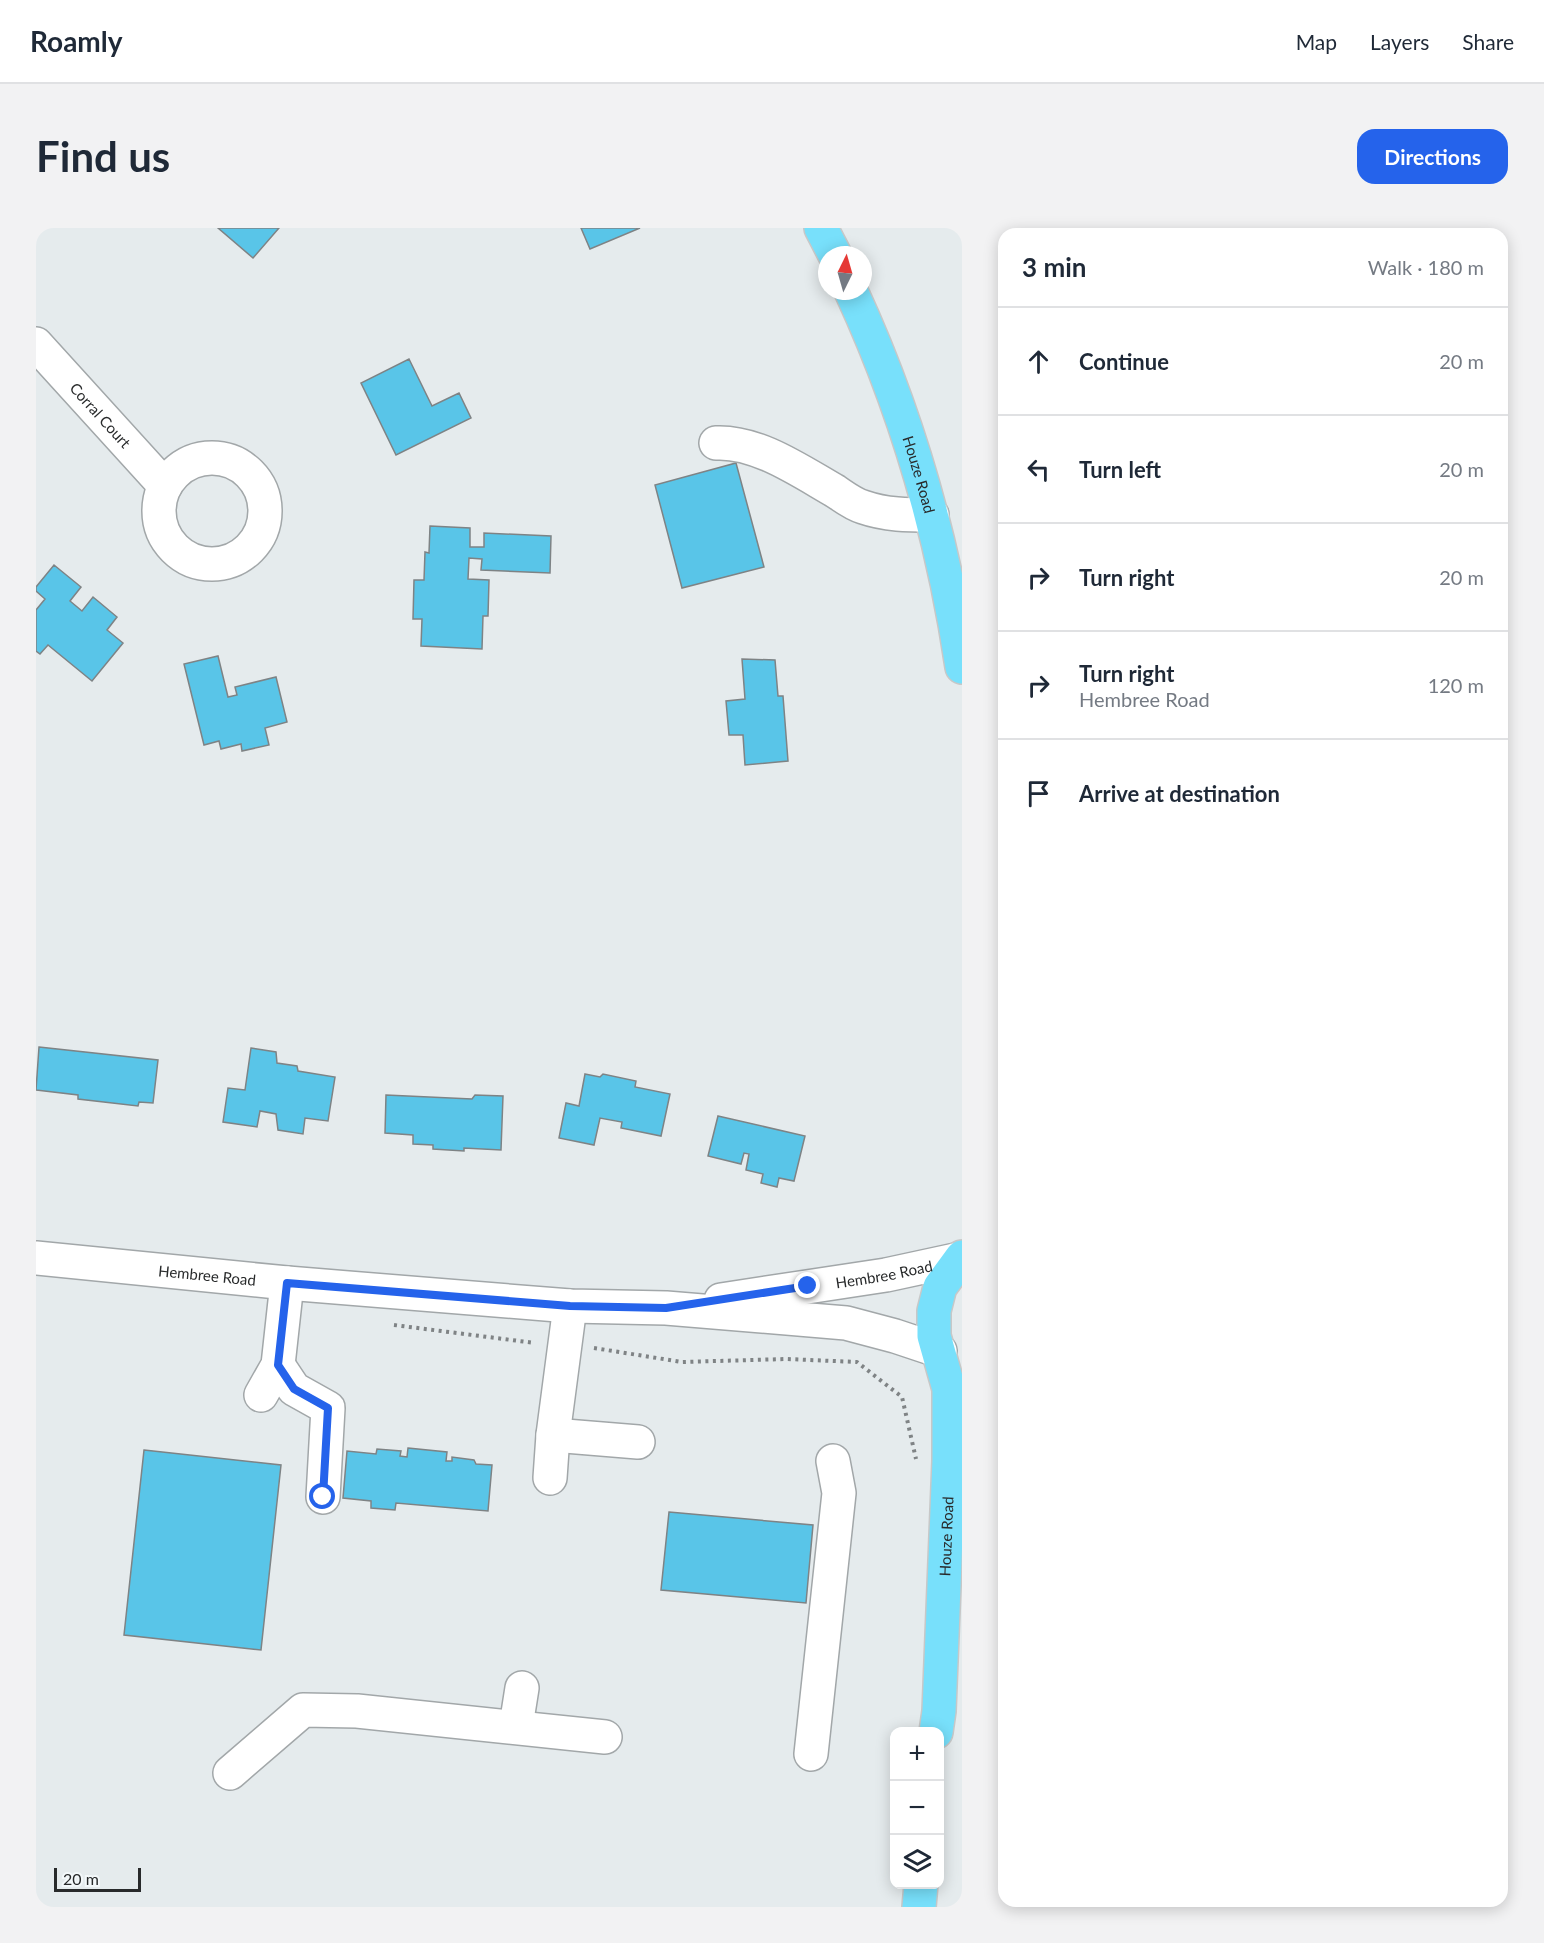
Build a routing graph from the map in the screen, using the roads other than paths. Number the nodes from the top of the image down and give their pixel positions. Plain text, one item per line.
1 (821, 228) edge
2 (830, 246) edge
3 (855, 300) edge
4 (36, 344) edge
5 (716, 443) dead end
6 (165, 486) dead end
7 (932, 515) junction
8 (962, 667) edge
9 (36, 1258) edge
10 (961, 1258) edge
11 (287, 1283) junction
12 (570, 1306) junction
13 (666, 1308) junction
14 (278, 1365) junction
15 (948, 1366) edge
16 (261, 1395) dead end
17 (553, 1435) junction
18 (638, 1442) dead end
19 (833, 1461) dead end
20 (550, 1478) dead end
21 (323, 1497) dead end
22 (962, 1614) edge
23 (522, 1688) dead end
24 (937, 1721) edge
25 (516, 1726) junction
26 (605, 1737) dead end
27 (811, 1754) dead end
28 (230, 1773) dead end
29 (921, 1889) edge
30 (919, 1907) edge

1 - 2 main road
3 - 7 main road, Houze Road
4 - 6 street, Corral Court
5 - 7 street
7 - 8 main road, Houze Road
9 - 11 street, Hembree Road
10 - 13 street, Hembree Road
10 - 15 main road, Houze Road
11 - 12 street, Hembree Road
11 - 14 street
12 - 13 street, Hembree Road
12 - 17 street
13 - 15 street, Hembree Road
14 - 16 street
14 - 21 street
15 - 24 main road, Houze Road
17 - 18 street
17 - 20 street
19 - 27 street
22 - 24 main road, Houze Road
23 - 25 street
25 - 26 street
25 - 28 street
29 - 30 main road

